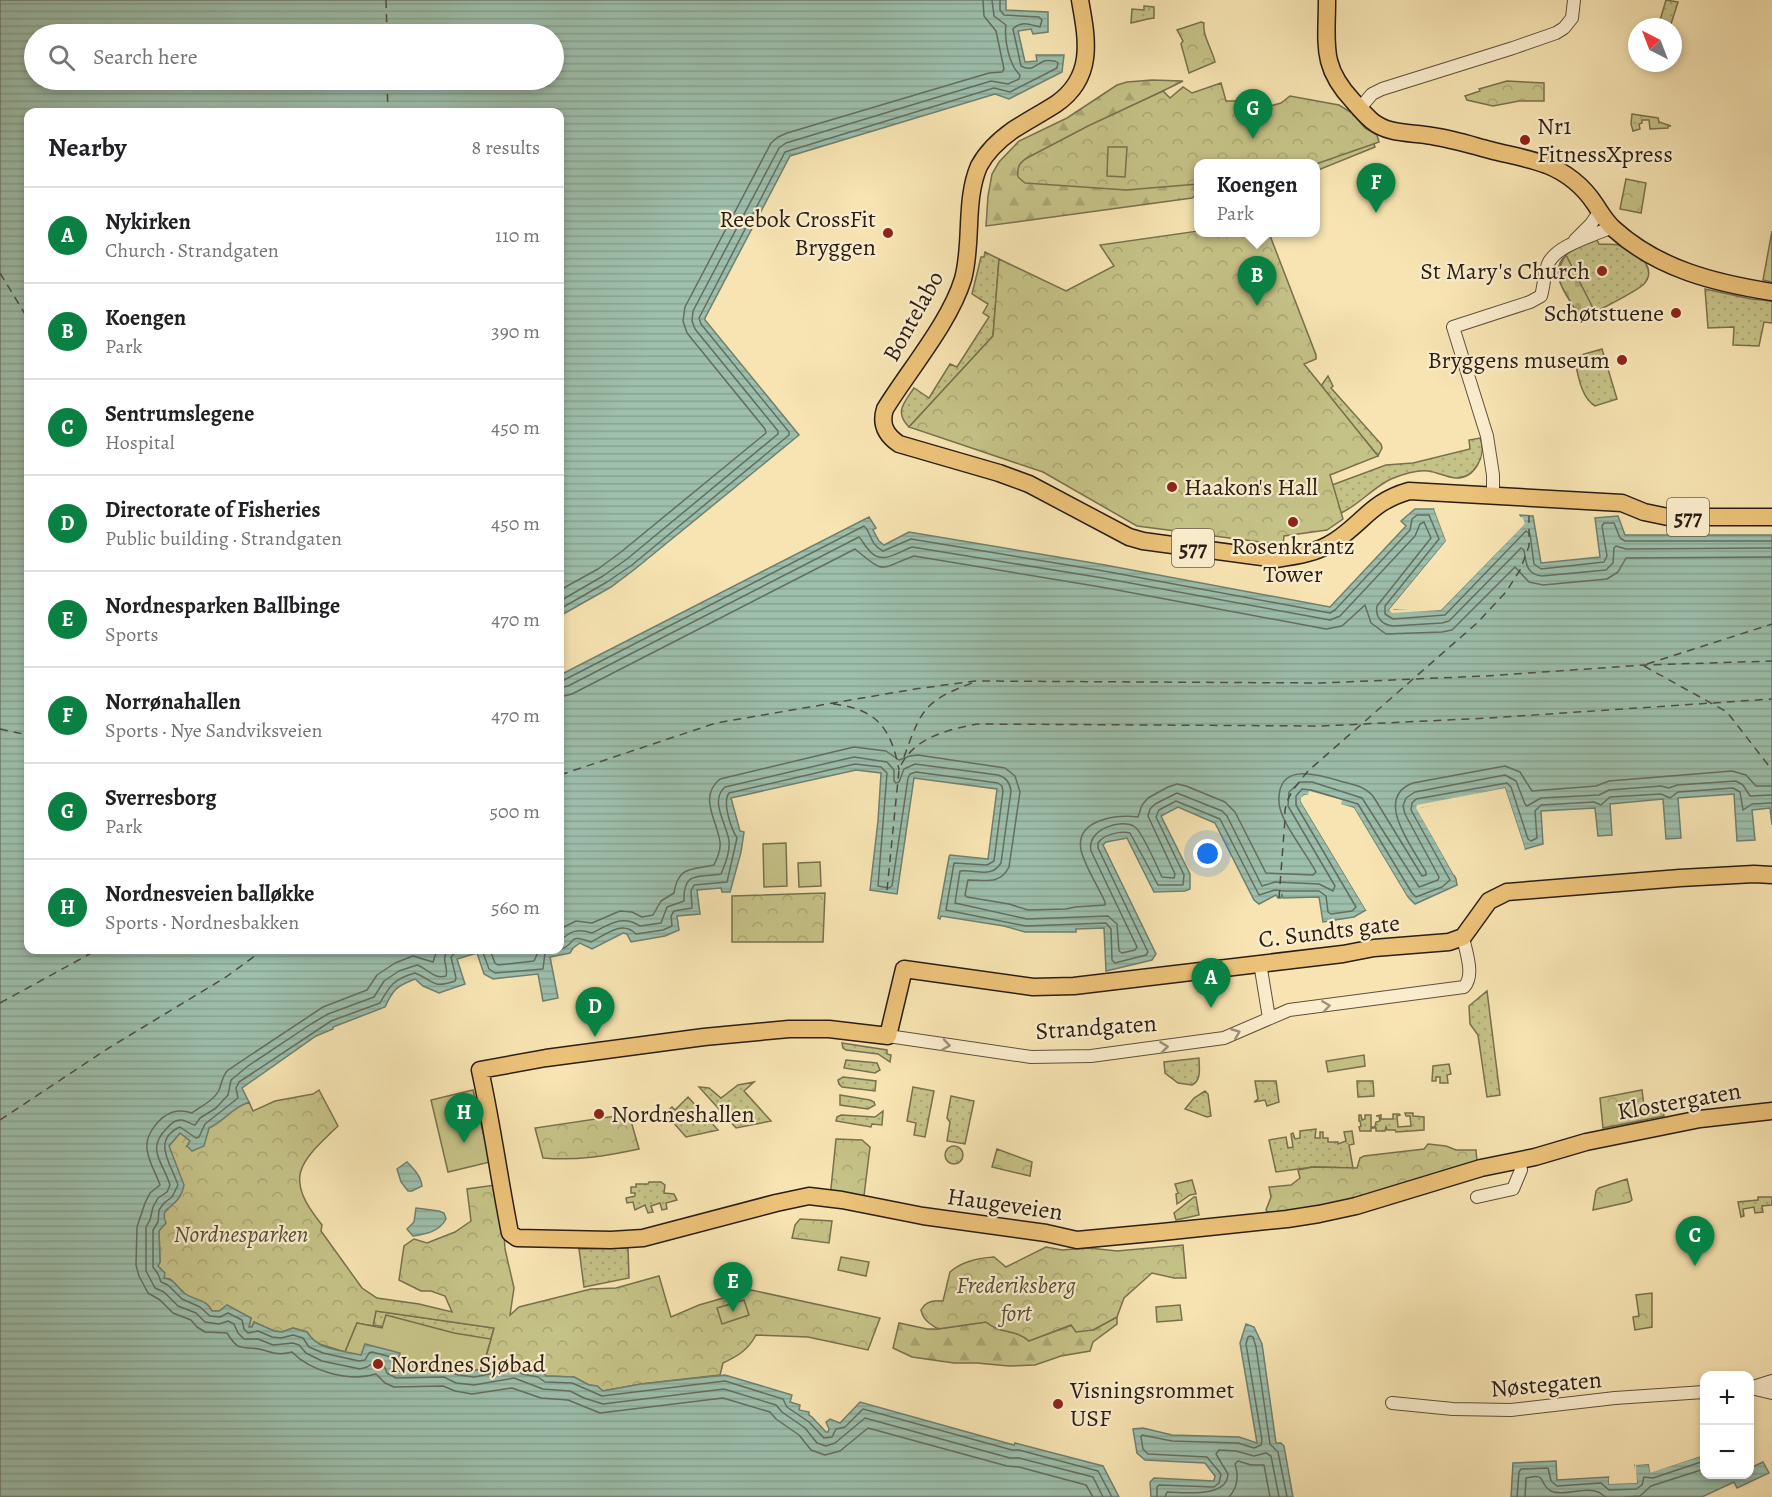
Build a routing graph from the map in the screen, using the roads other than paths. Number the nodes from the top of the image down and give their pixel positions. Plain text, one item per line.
1 (1080, 0) edge
2 (1327, 0) edge
3 (1574, 0) edge
4 (1360, 108) junction
5 (1605, 219) junction
6 (1570, 244) junction
7 (1772, 292) edge
8 (1493, 495) junction
9 (1772, 517) edge
10 (1772, 875) edge
11 (1463, 937) junction
12 (1260, 963) junction
13 (1269, 1018) junction
14 (888, 1036) junction
15 (1772, 1111) edge
16 (1519, 1160) junction
17 (1478, 1197) dead end
18 (1772, 1381) edge
19 (1754, 1386) edge
20 (1754, 1389) edge
21 (1700, 1392) edge
22 (1772, 1392) edge
23 (1392, 1403) dead end

1 - 8 main road, Bontelabo / 577
2 - 4 main road
3 - 4 street
4 - 5 main road
5 - 6 street
5 - 6 street
5 - 7 main road
6 - 8 street
8 - 9 main road, 577
10 - 11 main road
11 - 12 main road, C. Sundts gate
13 -> 11 street, Strandgaten
12 - 13 street
12 - 14 main road, C. Sundts gate
14 -> 13 street, Strandgaten
14 - 16 main road, Haugeveien
15 - 16 main road, Klostergaten
16 - 17 street
18 - 19 street
20 - 22 street
21 - 23 street, Nøstegaten

